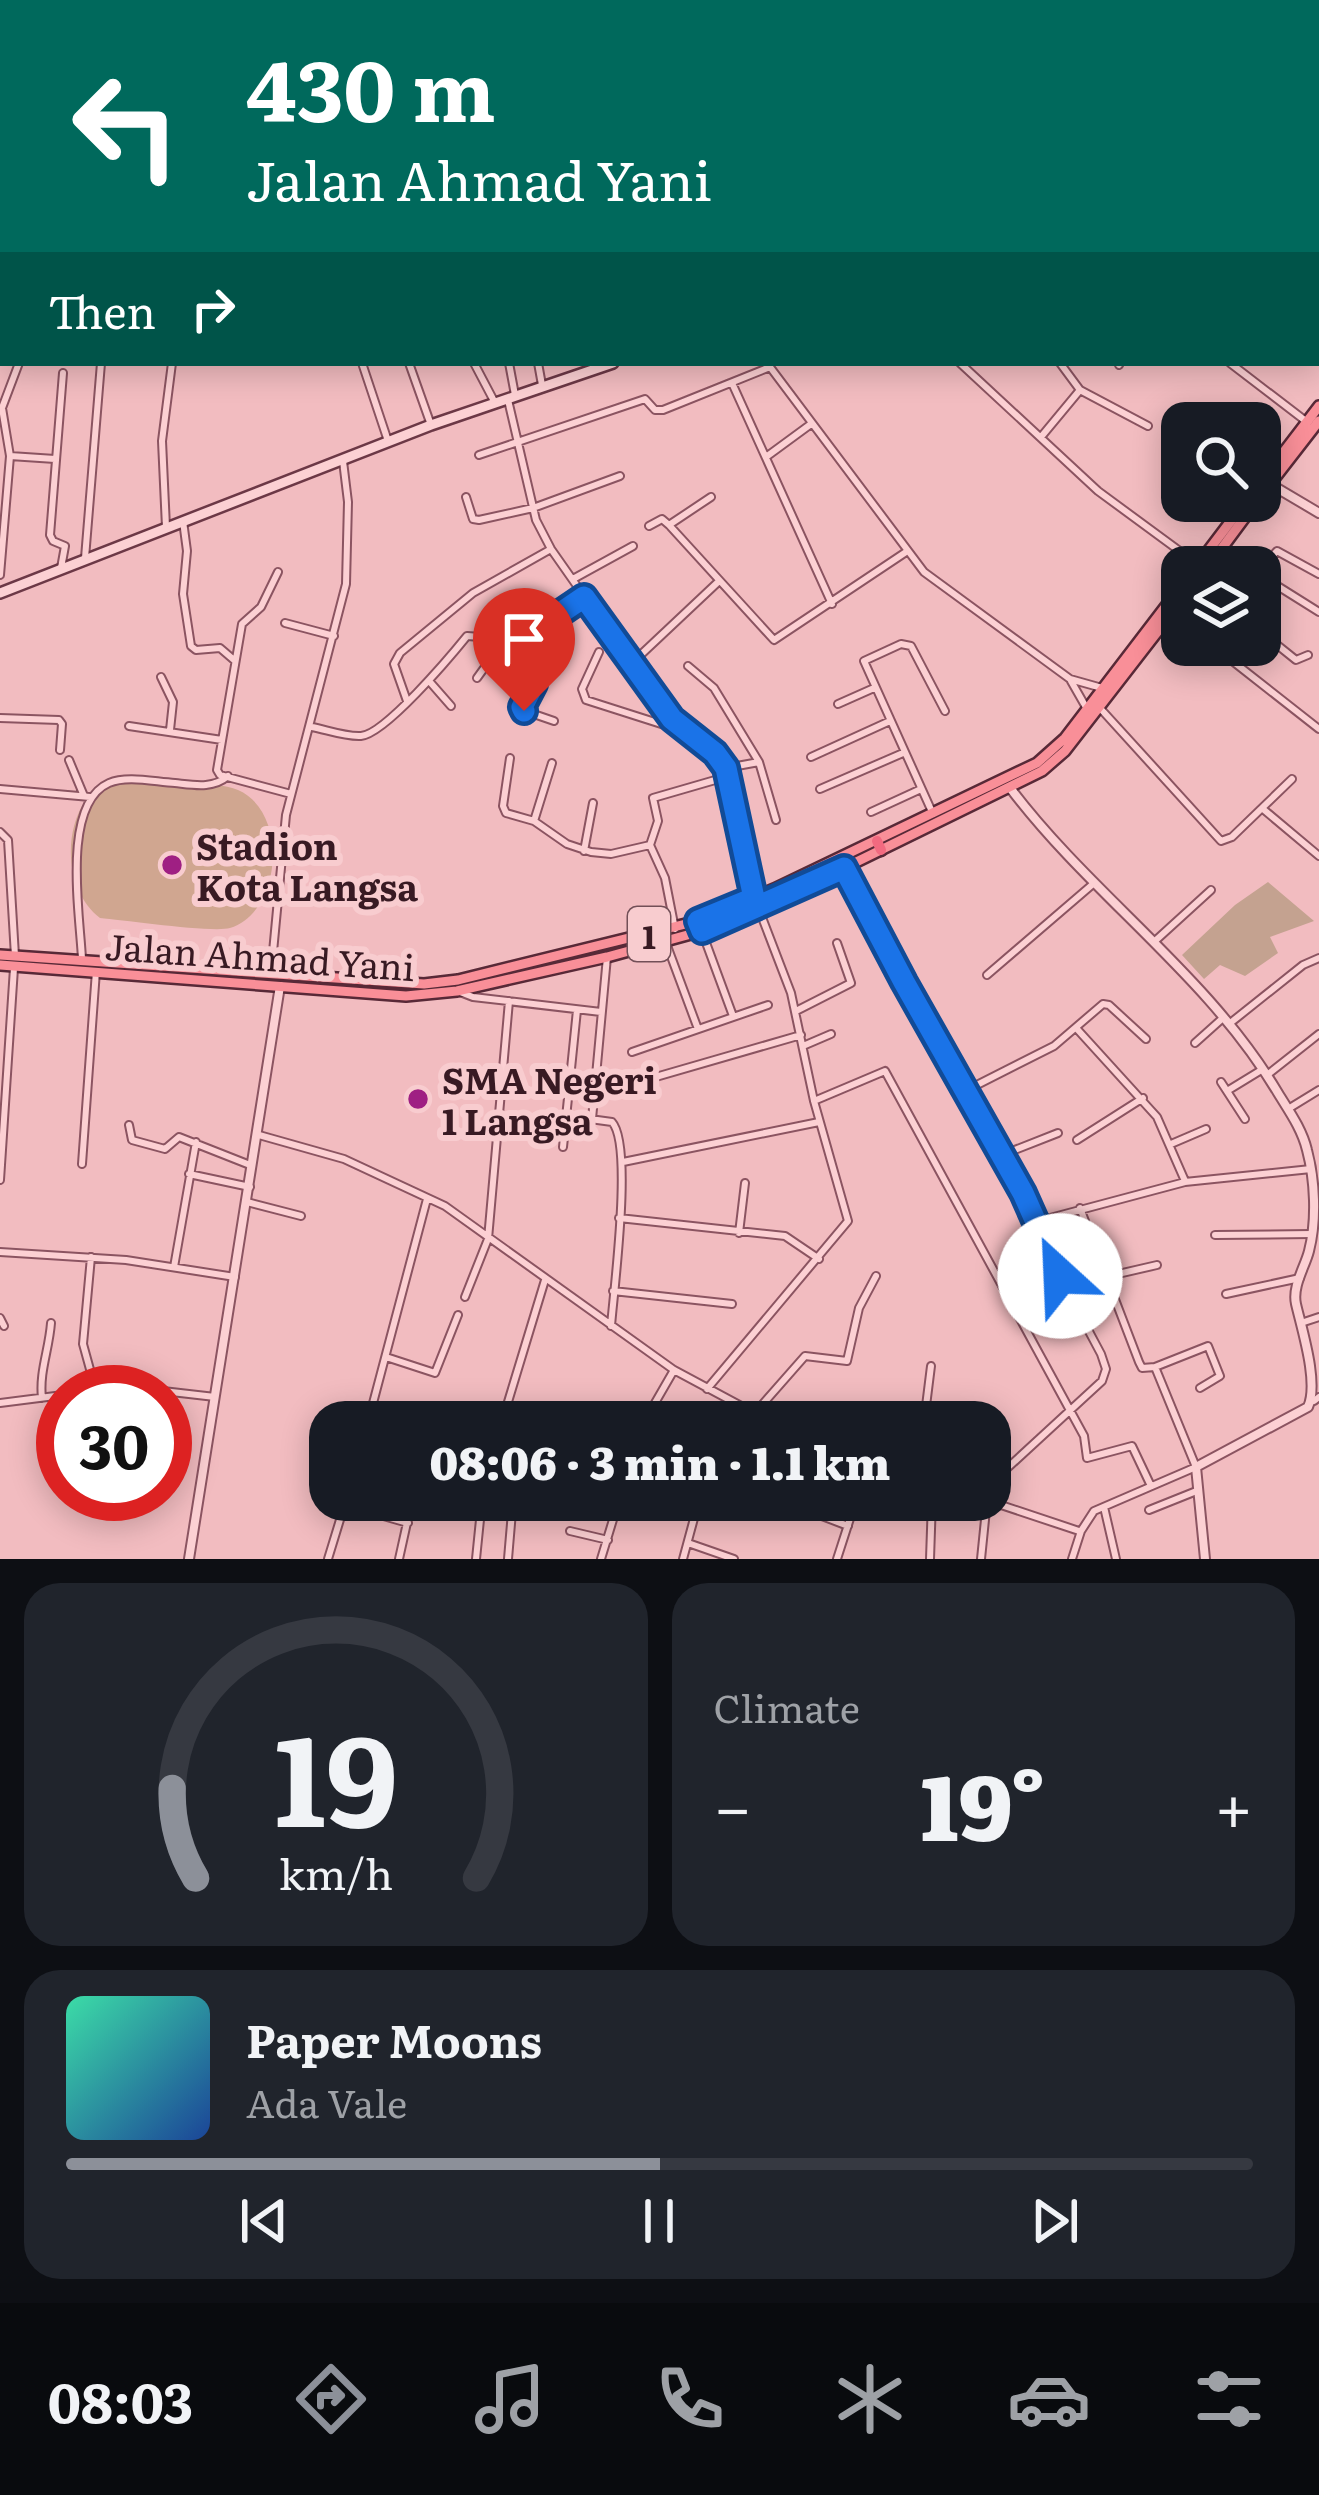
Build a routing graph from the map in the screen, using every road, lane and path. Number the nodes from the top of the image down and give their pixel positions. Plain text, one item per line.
1 (18, 366) edge
2 (101, 366) edge
3 (172, 366) edge
4 (363, 366) edge
5 (410, 366) edge
6 (477, 366) edge
7 (509, 366) edge
8 (538, 366) edge
9 (767, 366) edge
10 (770, 366) edge
11 (963, 366) edge
12 (1062, 366) edge
13 (1234, 366) edge
14 (592, 367) edge
15 (63, 373) dead end
16 (732, 382) junction
17 (542, 389) junction
18 (1080, 390) junction
19 (506, 401) junction
20 (1319, 406) edge
21 (1313, 422) edge
22 (812, 423) junction
23 (430, 425) junction
24 (1148, 426) dead end
25 (1041, 437) junction
26 (388, 441) junction
27 (519, 444) junction
28 (479, 455) dead end
29 (10, 456) junction
30 (766, 457) junction
31 (56, 459) junction
32 (343, 461) junction
33 (1281, 463) edge
34 (620, 476) dead end
35 (4, 478) edge
36 (1281, 492) edge
37 (711, 496) dead end
38 (466, 497) dead end
39 (533, 508) junction
40 (1319, 513) edge
41 (183, 520) junction
42 (1239, 522) edge
43 (669, 525) junction
44 (649, 526) dead end
45 (166, 527) junction
46 (633, 546) dead end
47 (1174, 546) edge
48 (1218, 546) edge
49 (550, 549) junction
50 (907, 552) junction
51 (1281, 553) edge
52 (86, 561) junction
53 (60, 571) junction
54 (278, 572) dead end
55 (1319, 574) edge
56 (0, 575) edge
57 (572, 579) junction
58 (718, 582) junction
59 (1281, 586) edge
60 (0, 593) edge
61 (584, 597) junction
62 (832, 604) junction
63 (1161, 612) edge
64 (1319, 612) edge
65 (285, 623) dead end
66 (1161, 625) edge
67 (534, 631) junction
68 (334, 636) junction
69 (491, 646) junction
70 (1281, 648) edge
71 (598, 652) dead end
72 (1308, 655) dead end
73 (235, 660) junction
74 (632, 663) junction
75 (688, 666) dead end
76 (1239, 666) edge
77 (161, 677) dead end
78 (477, 678) dead end
79 (1070, 679) junction
80 (429, 681) junction
81 (874, 688) junction
82 (1102, 688) junction
83 (407, 700) junction
84 (838, 704) dead end
85 (451, 706) dead end
86 (1093, 708) junction
87 (945, 711) dead end
88 (0, 718) edge
89 (554, 721) dead end
90 (890, 721) junction
91 (129, 726) dead end
92 (312, 727) junction
93 (1319, 729) edge
94 (170, 730) junction
95 (684, 730) junction
96 (222, 740) junction
97 (61, 750) dead end
98 (903, 753) junction
99 (811, 757) dead end
100 (510, 758) dead end
101 (69, 760) dead end
102 (759, 762) junction
103 (552, 763) dead end
104 (727, 772) junction
105 (228, 776) junction
106 (1292, 779) dead end
107 (0, 789) edge
108 (820, 789) dead end
109 (921, 789) junction
110 (1011, 789) junction
111 (291, 794) junction
112 (87, 797) junction
113 (593, 802) dead end
114 (1263, 808) junction
115 (871, 812) dead end
116 (933, 814) junction
117 (534, 820) junction
118 (776, 820) dead end
119 (0, 832) edge
120 (650, 845) junction
121 (879, 846) junction
122 (584, 851) junction
123 (1319, 856) edge
124 (844, 868) junction
125 (1093, 884) junction
126 (1211, 890) dead end
127 (756, 903) junction
128 (700, 926) junction
129 (675, 928) junction
130 (1155, 941) junction
131 (666, 943) junction
132 (837, 943) dead end
133 (0, 956) edge
134 (608, 957) junction
135 (1319, 958) edge
136 (82, 959) junction
137 (15, 960) junction
138 (0, 965) edge
139 (97, 971) junction
140 (272, 973) junction
141 (987, 975) dead end
142 (280, 986) junction
143 (457, 991) junction
144 (509, 1001) junction
145 (768, 1005) dead end
146 (577, 1010) junction
147 (796, 1011) junction
148 (602, 1012) junction
149 (733, 1016) junction
150 (1226, 1020) junction
151 (698, 1029) junction
152 (1077, 1029) junction
153 (830, 1034) dead end
154 (1319, 1034) edge
155 (801, 1035) junction
156 (1146, 1039) dead end
157 (1195, 1043) dead end
158 (803, 1046) junction
159 (632, 1052) dead end
160 (1265, 1072) junction
161 (1221, 1082) dead end
162 (635, 1083) dead end
163 (1319, 1090) edge
164 (966, 1091) junction
165 (1227, 1091) junction
166 (1143, 1098) junction
167 (814, 1101) junction
168 (1288, 1109) junction
169 (568, 1116) junction
170 (592, 1119) junction
171 (1244, 1119) dead end
172 (819, 1122) junction
173 (129, 1125) dead end
174 (1206, 1129) dead end
175 (1058, 1132) dead end
176 (259, 1135) junction
177 (1077, 1140) dead end
178 (1, 1141) edge
179 (196, 1142) junction
180 (1305, 1142) junction
181 (1319, 1142) edge
182 (1171, 1144) junction
183 (562, 1147) dead end
184 (1002, 1155) junction
185 (623, 1162) junction
186 (82, 1165) dead end
187 (254, 1166) junction
188 (1314, 1172) edge
189 (188, 1174) junction
190 (0, 1180) edge
191 (1185, 1182) junction
192 (745, 1183) dead end
193 (250, 1187) junction
194 (428, 1198) junction
195 (1316, 1199) edge
196 (247, 1202) junction
197 (1080, 1208) junction
198 (301, 1216) dead end
199 (619, 1218) junction
200 (1035, 1222) junction
201 (740, 1233) junction
202 (1312, 1234) junction
203 (1215, 1235) dead end
204 (488, 1239) junction
205 (0, 1252) edge
206 (91, 1257) junction
207 (819, 1259) junction
208 (1157, 1264) dead end
209 (173, 1267) junction
210 (876, 1276) dead end
211 (235, 1277) junction
212 (1105, 1277) junction
213 (1300, 1278) junction
214 (545, 1280) junction
215 (614, 1291) junction
216 (1226, 1294) dead end
217 (465, 1297) dead end
218 (732, 1304) dead end
219 (458, 1315) dead end
220 (1319, 1317) edge
221 (1304, 1322) junction
222 (51, 1323) dead end
223 (611, 1326) junction
224 (386, 1358) junction
225 (45, 1365) edge
226 (89, 1365) edge
227 (931, 1366) dead end
228 (1155, 1367) junction
229 (674, 1370) junction
230 (1200, 1388) dead end
231 (707, 1389) junction
232 (192, 1395) edge
233 (215, 1397) junction
234 (36, 1399) edge
235 (374, 1401) edge
236 (507, 1401) edge
237 (656, 1401) edge
238 (729, 1401) edge
239 (765, 1401) edge
240 (927, 1401) edge
241 (0, 1403) edge
242 (1316, 1404) edge
243 (1070, 1410) junction
244 (1011, 1465) edge
245 (1196, 1467) junction
246 (1151, 1486) junction
247 (1199, 1490) junction
248 (1104, 1507) junction
249 (1011, 1508) edge
250 (1150, 1510) dead end
251 (342, 1521) edge
252 (401, 1521) edge
253 (480, 1521) edge
254 (511, 1521) edge
255 (613, 1521) edge
256 (694, 1521) edge
257 (835, 1521) edge
258 (850, 1521) edge
259 (931, 1521) edge
260 (985, 1521) edge
261 (408, 1523) joint
262 (848, 1526) junction
263 (570, 1531) dead end
264 (1081, 1531) junction
265 (608, 1540) junction
266 (688, 1543) junction
267 (189, 1559) edge
268 (328, 1559) edge
269 (399, 1559) edge
270 (476, 1559) edge
271 (508, 1559) edge
272 (601, 1559) edge
273 (683, 1559) edge
274 (734, 1559) edge
275 (836, 1559) edge
276 (930, 1559) edge
277 (981, 1559) edge
278 (1072, 1559) edge
279 (1116, 1559) edge
280 (1205, 1559) edge

1 - 29 street
2 - 52 street
3 - 45 street
4 - 26 street
5 - 23 street
6 - 19 street
7 - 19 street
8 - 17 street
9 - 16 street
10 - 22 street
11 - 25 street
12 - 18 street
13 - 21 street
14 - 17 main road
15 - 31 street
16 - 27 street
16 - 30 street
17 - 19 main road
18 - 24 street
18 - 25 street
19 - 23 main road
19 - 27 street
20 - 21 main road
21 - 33 main road
22 - 30 street
22 - 50 street
23 - 26 main road
25 - 47 street
26 - 32 main road
27 - 28 street
27 - 39 street
29 - 31 street
29 - 35 street
30 - 62 street
31 - 53 street
32 - 41 main road
32 - 68 street
34 - 39 street
35 - 56 street
36 - 40 street
37 - 43 street
38 - 39 street
39 - 49 street
41 - 45 main road
41 - 73 street
42 - 48 main road
43 - 44 street
43 - 58 street
45 - 52 main road
46 - 57 street
49 - 57 street
49 - 83 street
50 - 62 street
50 - 79 street
51 - 55 street
52 - 53 main road
53 - 60 main road
54 - 73 street
57 - 61 street
58 - 62 street
58 - 74 street
59 - 64 street
61 - 67 street
61 - 74 street
63 - 82 main road, 1
65 - 68 street
66 - 86 main road, Jalan Ahmad Yani / 1
67 - 69 street
67 - 89 street
68 - 92 street
69 - 78 street
69 - 80 street
70 - 72 street
71 - 95 street
73 - 96 street
74 - 95 street
75 - 102 street
76 - 93 street
77 - 94 street
79 - 82 street
79 - 86 street
80 - 83 street
80 - 85 street
81 - 84 street
81 - 87 street
81 - 90 street
82 - 86 main road, 1
83 - 92 street
86 - 110 main road, Jalan Ahmad Yani / 1
86 - 114 street
86 - 116 main road, 1
88 - 97 street
90 - 98 street
90 - 99 street
91 - 94 street
92 - 111 street
94 - 96 street
95 - 104 street
96 - 105 street
98 - 108 street
98 - 109 street
100 - 117 street
101 - 112 street
102 - 104 street
102 - 118 street
103 - 117 street
104 - 120 street
104 - 127 street
105 - 111 street
105 - 112 street
106 - 114 street
107 - 112 street
109 - 115 street
109 - 116 street
110 - 121 main road, Jalan Ahmad Yani / 1
110 - 125 street
111 - 140 street
112 - 136 street
113 - 122 street
114 - 123 street
116 - 121 main road, 1
117 - 122 street
119 - 137 street
120 - 122 street
120 - 129 street
121 - 124 main road, Jalan Ahmad Yani / 1
121 - 127 main road, 1
124 - 127 main road, Jalan Ahmad Yani / 1
124 - 164 street
125 - 130 street
125 - 141 street
126 - 130 street
127 - 128 main road, Jalan Ahmad Yani / 1
127 - 147 street
128 - 129 main road, 1
128 - 131 main road, Jalan Ahmad Yani / 1
128 - 149 street
129 - 140 main road, 1
130 - 150 street
131 - 134 main road, Jalan Ahmad Yani / 1
131 - 151 street
132 - 147 street
133 - 137 main road, 1
134 - 143 main road, Jalan Ahmad Yani / 1
134 - 148 street
135 - 150 street
136 - 137 main road, 1
136 - 140 main road, 1
137 - 138 main road, Jalan Ahmad Yani / 1
137 - 139 main road, Jalan Ahmad Yani / 1
137 - 178 street
139 - 142 main road, Jalan Ahmad Yani / 1
139 - 186 street
142 - 143 main road, Jalan Ahmad Yani / 1
142 - 176 street
143 - 144 street
144 - 146 street
144 - 204 street
145 - 149 street
146 - 148 street
146 - 169 street
147 - 155 street
148 - 170 street
149 - 151 street
150 - 157 street
150 - 160 street
151 - 159 street
152 - 156 street
152 - 164 street
152 - 166 street
153 - 158 street
154 - 160 street
155 - 158 street
155 - 162 street
158 - 167 street
160 - 165 street
160 - 168 street
161 - 165 street
163 - 168 street
164 - 184 street
165 - 171 street
166 - 177 street
166 - 182 street
167 - 172 street
167 - 243 street
168 - 180 street
169 - 170 street
169 - 183 street
170 - 185 street
172 - 185 street
172 - 207 street
173 - 179 street
174 - 182 street
175 - 184 street
176 - 187 street
176 - 194 street
178 - 190 street
179 - 187 street
179 - 189 street
180 - 181 street
180 - 188 street
182 - 191 street
184 - 200 street
185 - 199 street
187 - 193 street
188 - 191 street
188 - 195 street
189 - 193 street
189 - 209 street
191 - 197 street
192 - 201 street
193 - 196 street
194 - 204 street
194 - 224 street
195 - 202 street
196 - 198 street
196 - 211 street
197 - 200 street
197 - 212 street
199 - 201 street
199 - 215 street
200 - 243 street
201 - 207 street
202 - 203 street
202 - 213 street
204 - 214 street
204 - 217 street
205 - 206 street
206 - 209 street
206 - 226 street
207 - 231 street
208 - 212 street
209 - 211 street
210 - 239 street
211 - 233 street
212 - 228 street
213 - 216 street
213 - 221 street
214 - 223 street
214 - 236 street
215 - 218 street
215 - 223 street
219 - 224 street
220 - 221 street
221 - 242 street
222 - 225 street
223 - 229 street
224 - 235 street
227 - 240 street
228 - 230 street
228 - 245 street
229 - 231 street
229 - 237 street
231 - 238 street
232 - 233 street
233 - 267 street
234 - 241 street
242 - 245 street
243 - 244 street
243 - 246 street
245 - 246 street
245 - 247 street
246 - 248 street
247 - 250 street
247 - 280 street
248 - 264 street
248 - 279 street
249 - 264 street
251 - 268 street
252 - 261 street
253 - 270 street
254 - 271 street
255 - 265 street
256 - 266 street
257 - 262 street
258 - 262 street
259 - 276 street
260 - 277 street
261 - 269 street
262 - 275 street
263 - 265 street
264 - 278 street
265 - 272 street
266 - 273 street
266 - 274 street

